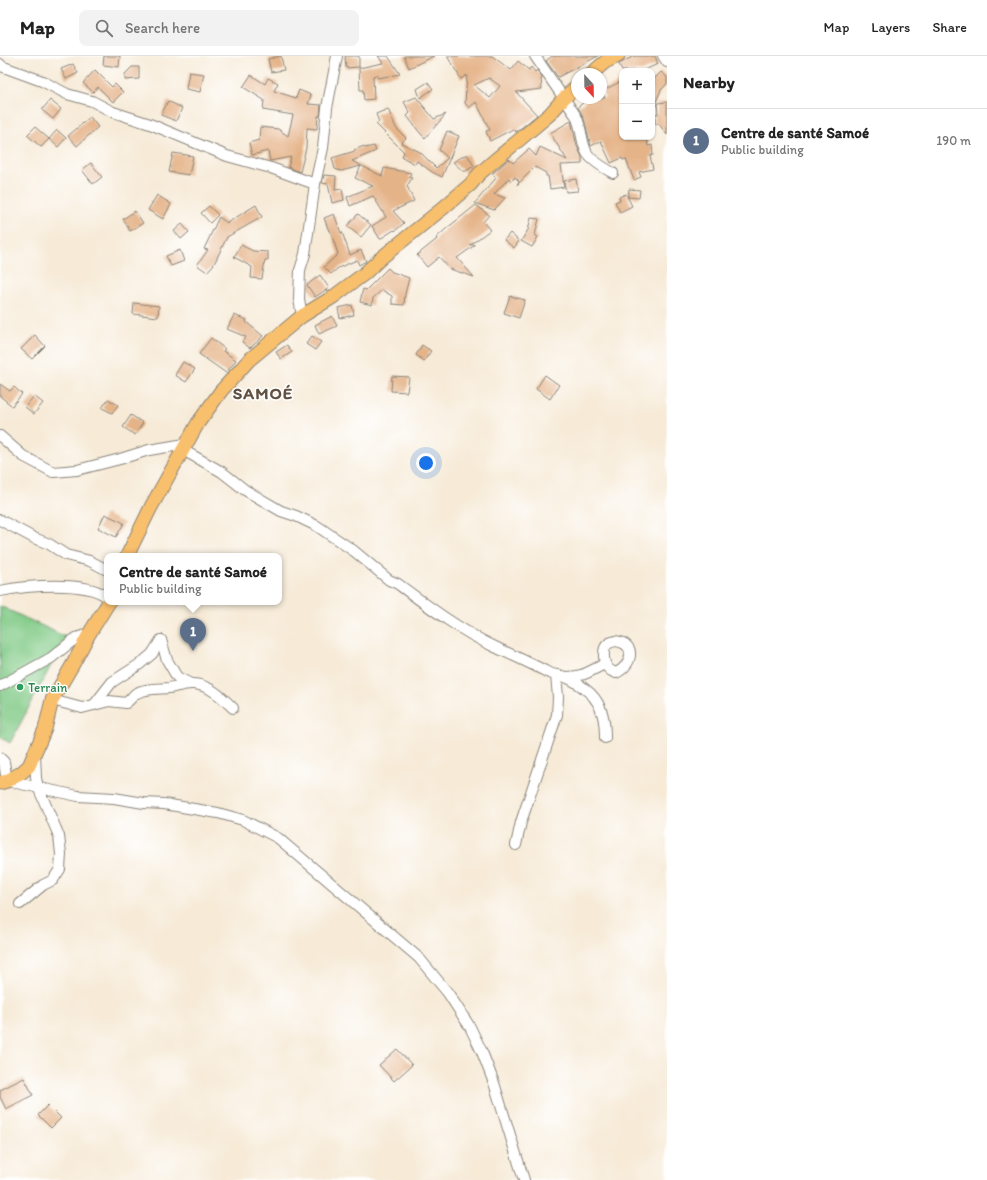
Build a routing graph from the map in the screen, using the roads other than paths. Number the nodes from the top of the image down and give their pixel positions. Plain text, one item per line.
1 (337, 56) edge
2 (535, 56) edge
3 (618, 56) edge
4 (663, 56) edge
5 (667, 62) edge
6 (0, 64) edge
7 (598, 68) edge
8 (571, 92) edge
9 (564, 98) junction
10 (613, 173) dead end
11 (315, 184) junction
12 (302, 316) junction
13 (0, 436) edge
14 (184, 447) junction
15 (0, 520) edge
16 (128, 553) edge
17 (104, 568) edge
18 (0, 591) edge
19 (104, 595) edge
20 (107, 605) edge
21 (89, 634) junction
22 (605, 664) dead end
23 (561, 676) junction
24 (3, 682) edge
25 (191, 684) junction
26 (52, 700) junction
27 (94, 705) junction
28 (233, 708) dead end
29 (605, 738) dead end
30 (35, 754) junction
31 (0, 758) edge
32 (4, 782) edge
33 (38, 787) junction
34 (516, 845) dead end
35 (20, 904) dead end
36 (524, 1180) edge

1 - 11 street
2 - 9 street
3 - 7 main road
4 - 5 street
6 - 11 street
8 - 9 main road
9 - 10 street
9 - 12 main road
11 - 12 street
12 - 14 main road
13 - 14 street
14 - 16 main road
14 - 23 street
15 - 17 street
18 - 19 street
20 - 21 main road
21 - 24 street
21 - 26 main road
22 - 23 street
23 - 29 street
23 - 34 street
25 - 27 street
25 - 27 street
25 - 28 street
26 - 27 street
26 - 30 main road
30 - 32 main road
30 - 33 street
31 - 32 street
32 - 33 street
33 - 35 street
33 - 36 street

